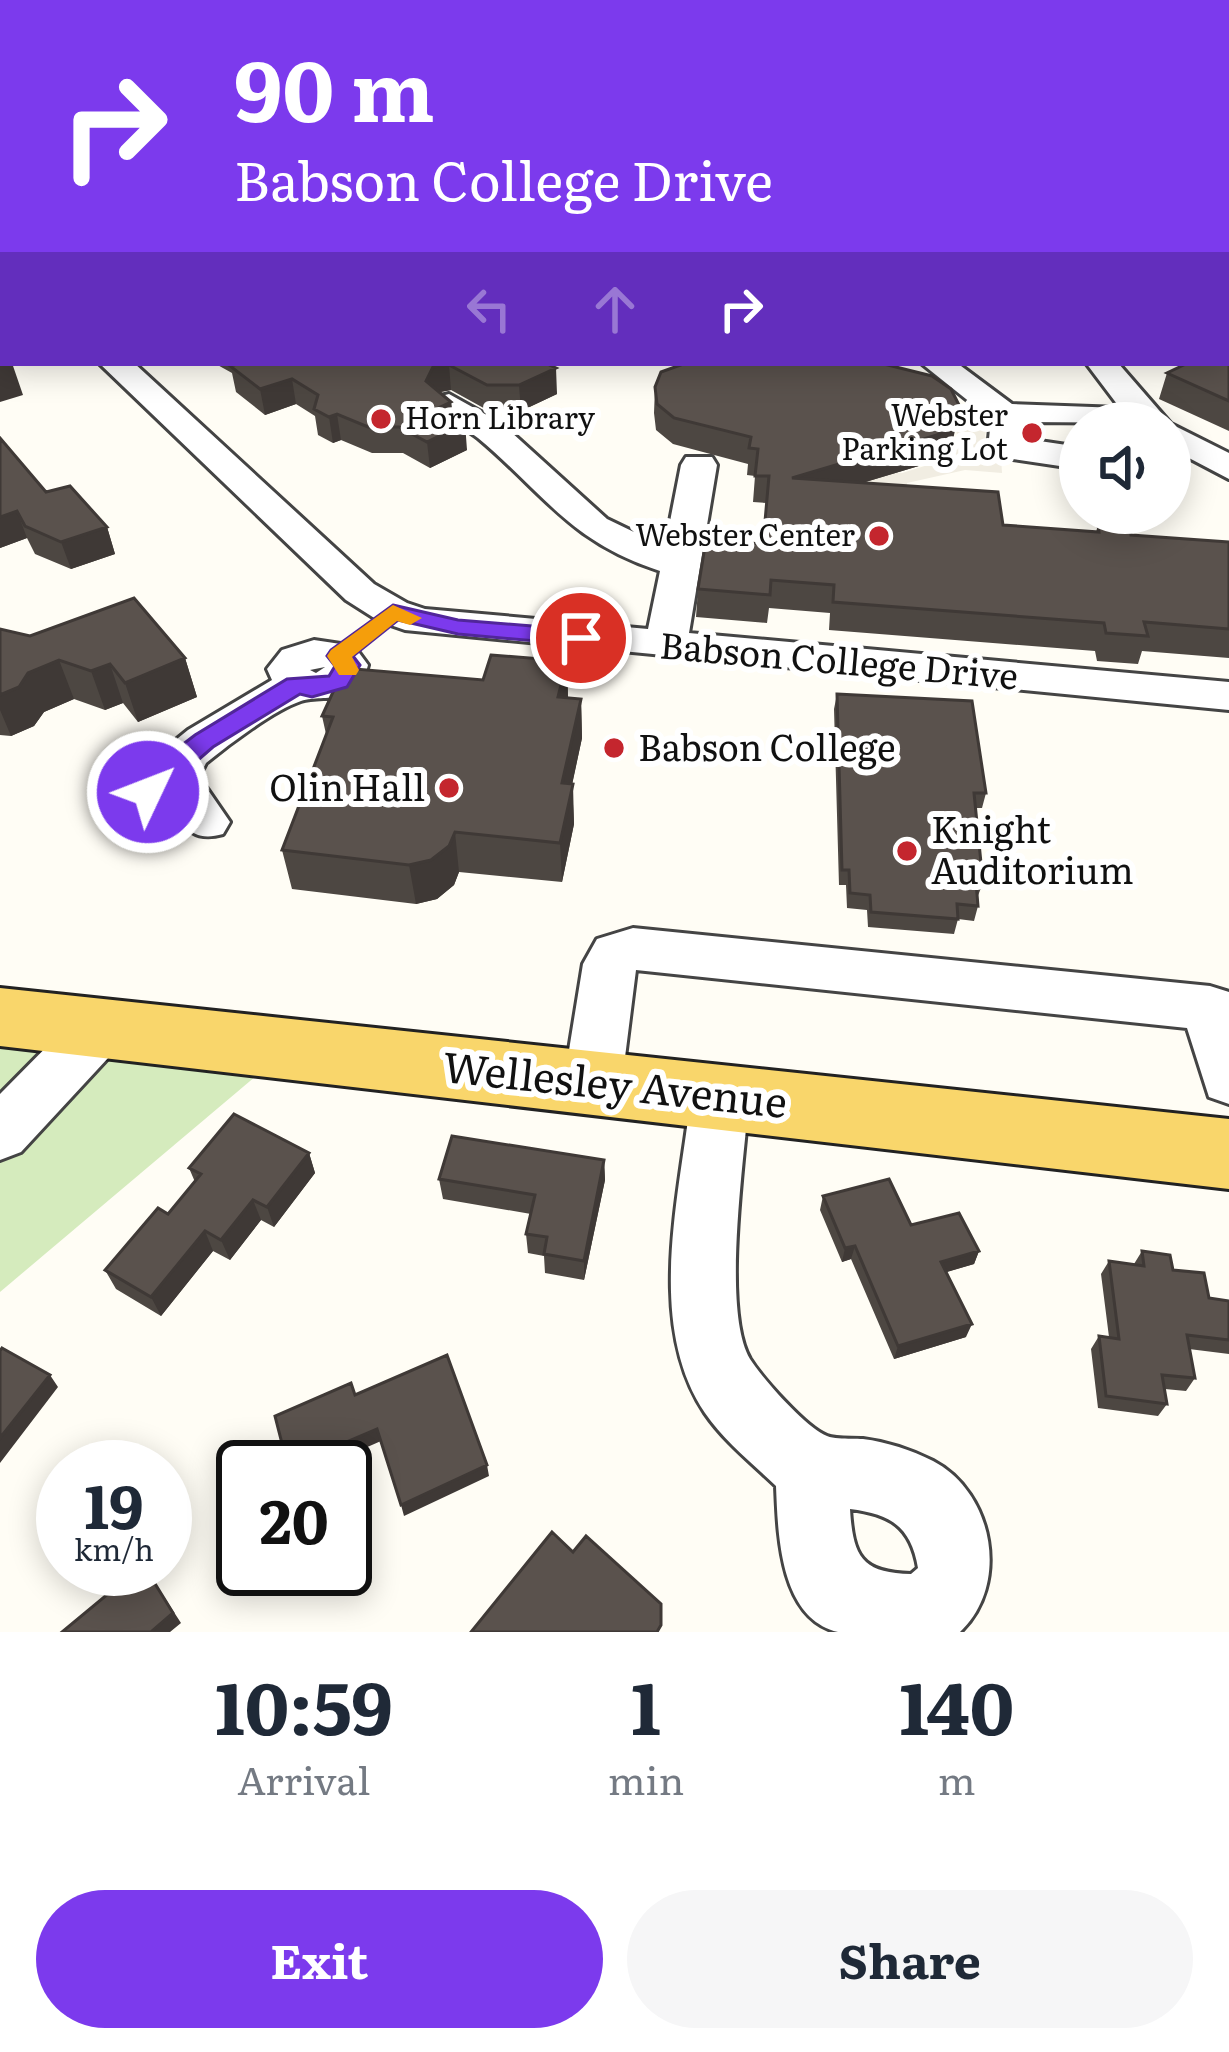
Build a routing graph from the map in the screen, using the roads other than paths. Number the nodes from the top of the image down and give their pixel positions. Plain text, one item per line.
1 (118, 366) edge
2 (942, 366) edge
3 (1105, 366) edge
4 (1137, 402) edge
5 (449, 404) edge
6 (1009, 415) junction
7 (1059, 418) edge
8 (1191, 445) edge
9 (1059, 455) edge
10 (1191, 464) edge
11 (699, 465) dead end
12 (1223, 465) edge
13 (680, 566) junction
14 (393, 612) junction
15 (666, 645) junction
16 (1229, 697) edge
17 (175, 778) junction
18 (121, 806) dead end
19 (206, 822) dead end
20 (0, 1017) edge
21 (101, 1028) junction
22 (1229, 1080) edge
23 (593, 1082) junction
24 (720, 1096) junction
25 (0, 1134) edge
26 (1229, 1154) edge
27 (811, 1470) dead end

1 - 14 street, Babson College Drive
2 - 6 street
3 - 4 street
5 - 13 street
6 - 7 street
6 - 9 street
8 - 12 street
10 - 12 street
11 - 13 street
13 - 15 street
14 - 15 street, Babson College Drive
14 - 17 street
15 - 16 street, Babson College Drive
17 - 18 street
17 - 19 street
20 - 21 main road, Wellesley Avenue
21 - 23 main road, Wellesley Avenue
21 - 25 street
22 - 23 street
23 - 24 main road, Wellesley Avenue
24 - 26 main road, Wellesley Avenue
24 - 27 street

